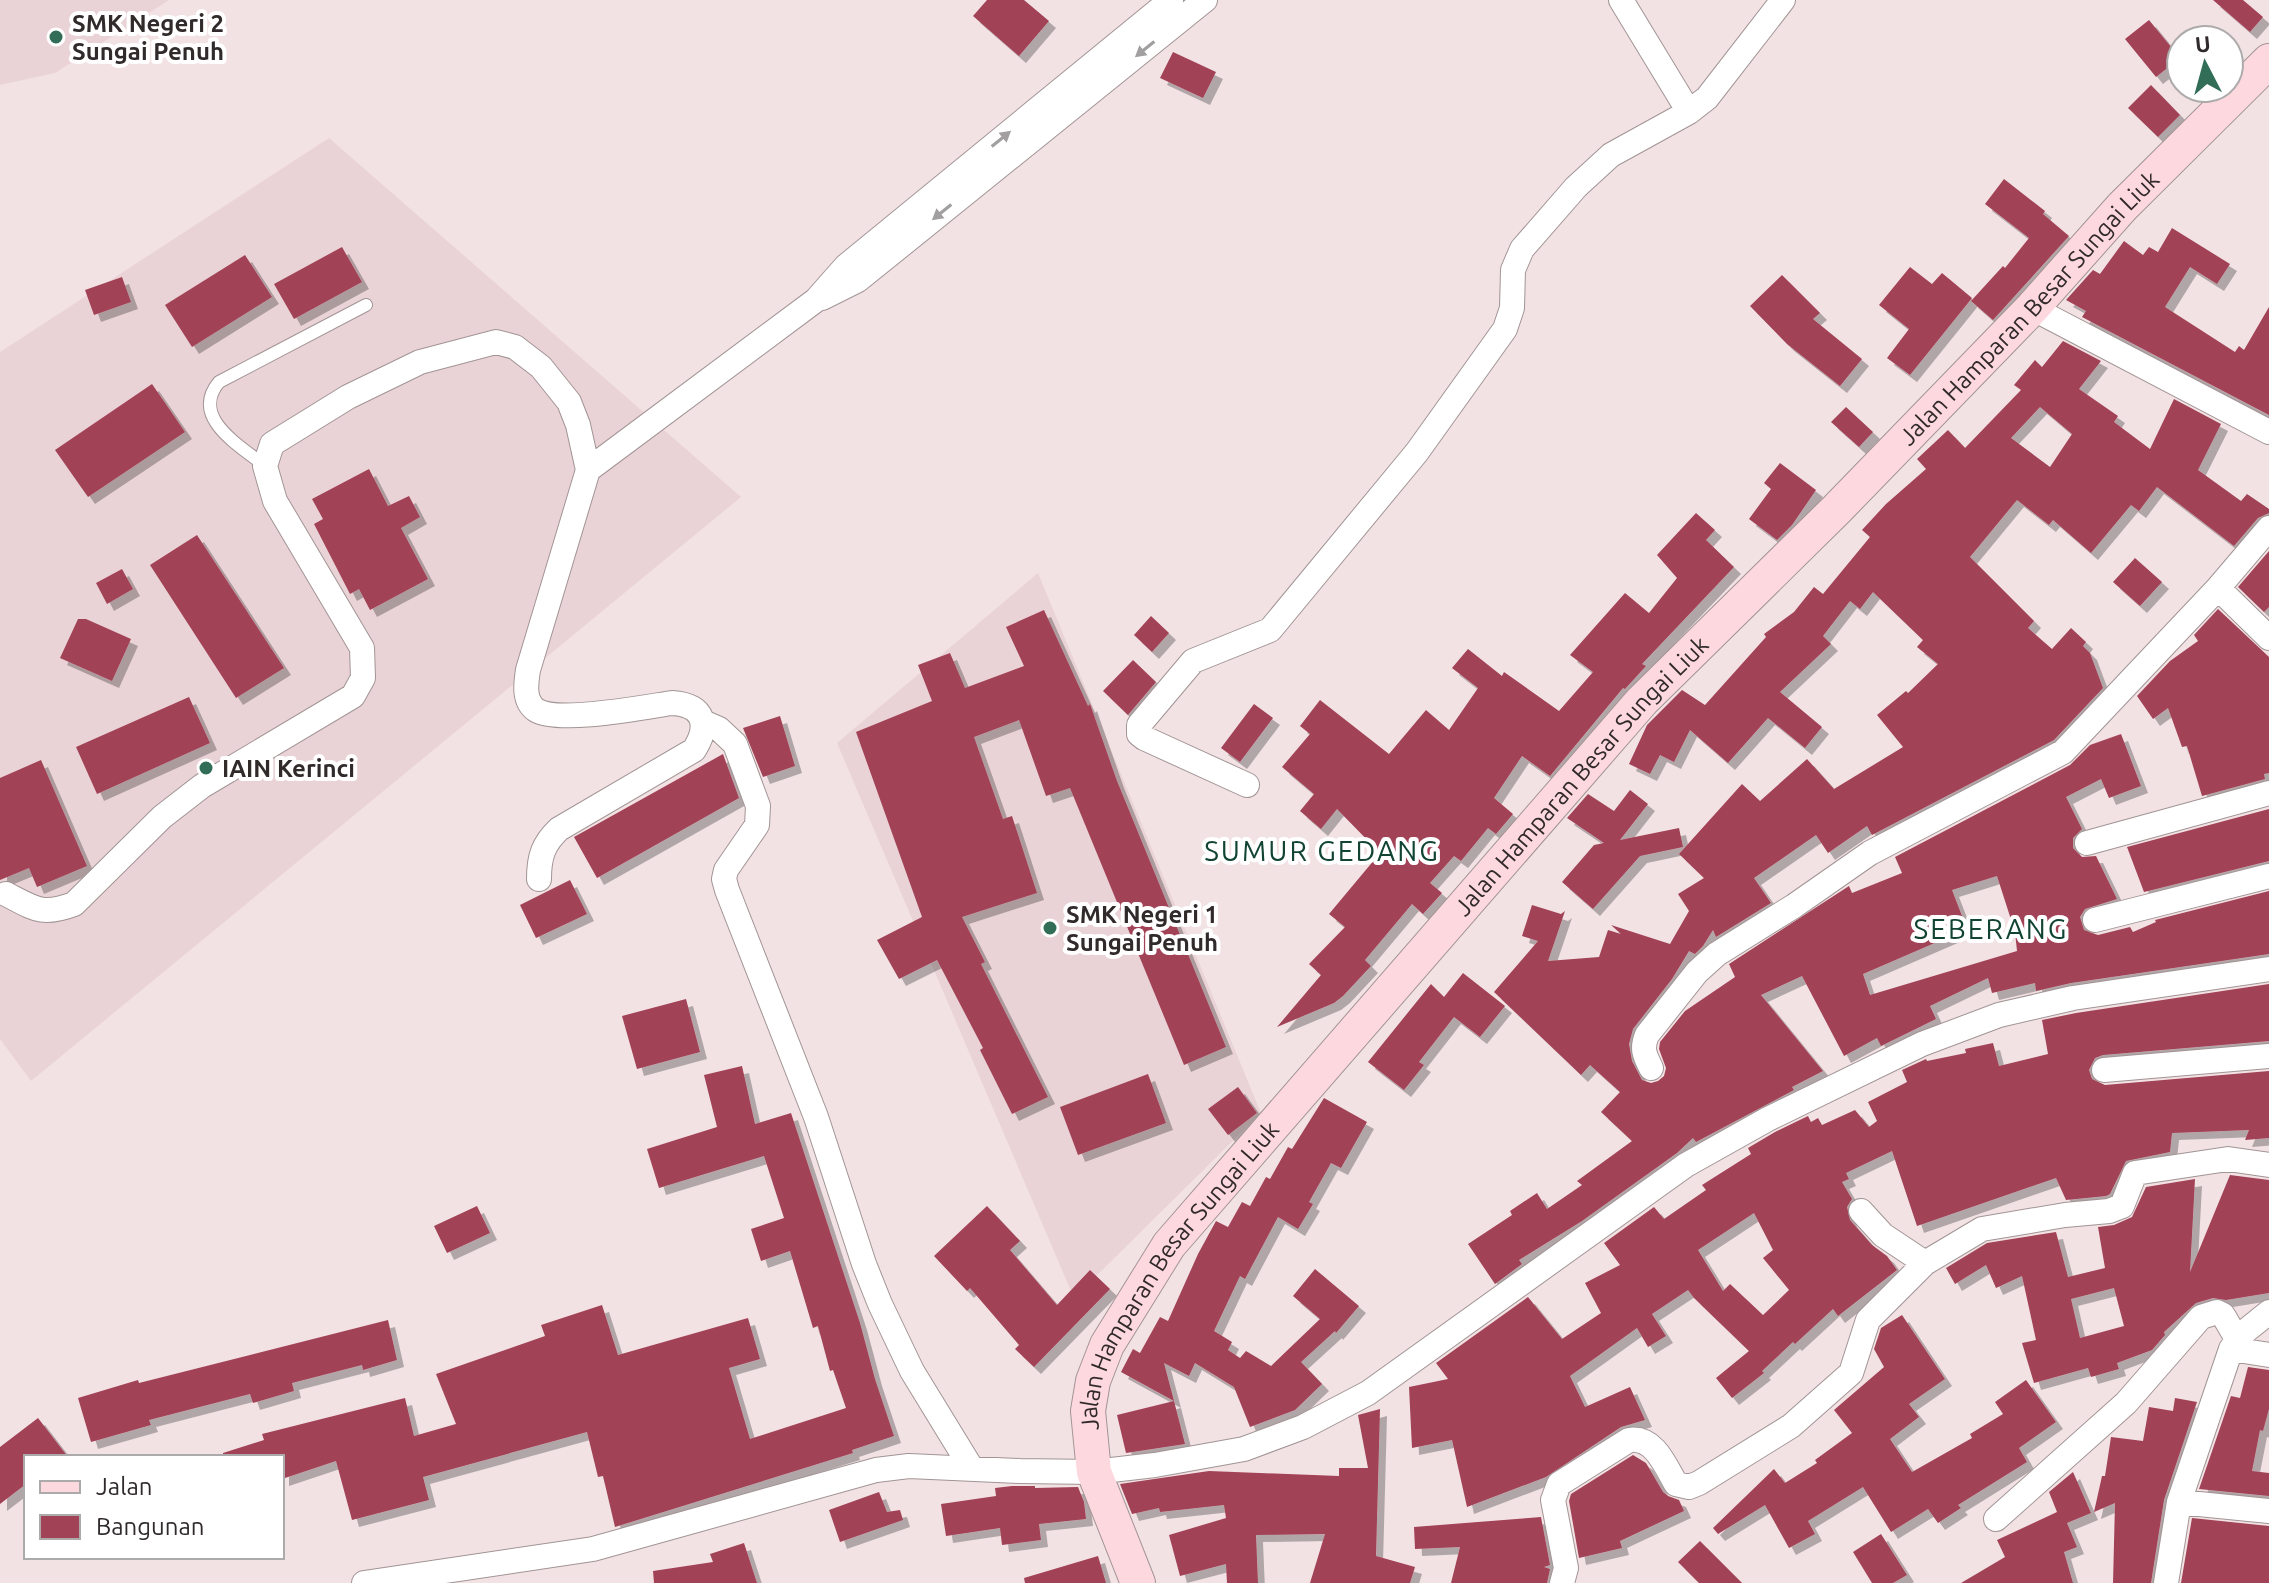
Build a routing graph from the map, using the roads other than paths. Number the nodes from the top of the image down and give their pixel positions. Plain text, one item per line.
1 (1171, 0) edge
2 (1205, 0) edge
3 (1621, 0) edge
4 (1783, 0) edge
5 (2269, 61) edge
6 (1689, 112) junction
7 (816, 300) junction
8 (366, 305) dead end
9 (2032, 308) junction
10 (2269, 432) edge
11 (265, 466) junction
12 (588, 470) junction
13 (2269, 528) edge
14 (2218, 588) junction
15 (2269, 638) edge
16 (703, 722) junction
17 (1247, 785) dead end
18 (2269, 793) edge
19 (2087, 843) dead end
20 (2269, 876) edge
21 (539, 879) dead end
22 (6, 894) dead end
23 (2095, 920) dead end
24 (2269, 969) edge
25 (2269, 1056) edge
26 (1651, 1068) dead end
27 (2104, 1070) dead end
28 (2269, 1165) edge
29 (1861, 1211) dead end
30 (1925, 1263) junction
31 (2269, 1312) edge
32 (2231, 1334) junction
33 (2269, 1355) edge
34 (972, 1469) junction
35 (1094, 1472) junction
36 (2179, 1502) junction
37 (2269, 1511) edge
38 (1996, 1519) dead end
39 (364, 1583) edge
40 (1138, 1583) edge
41 (1562, 1583) edge
42 (2166, 1583) edge

7 -> 1 street
2 -> 7 street
3 - 6 street
4 - 6 street
5 - 9 street, Jalan Hamparan Besar Sungai Liuk
6 - 17 street
7 - 12 street
8 - 11 lane
9 - 10 street
9 - 35 street, Jalan Hamparan Besar Sungai Liuk
11 - 12 street
11 - 22 street
12 - 16 street
13 - 14 street
14 - 15 street
14 - 26 street
16 - 21 street
16 - 34 street
18 - 19 street
20 - 23 street
24 - 35 street
25 - 27 street
28 - 30 street
29 - 30 street
30 - 41 street
31 - 32 street
32 - 33 street
32 - 36 street
32 - 38 street
34 - 35 street
34 - 39 street
35 - 40 street, Jalan Hamparan Besar Sungai Liuk
36 - 37 street
36 - 42 street

